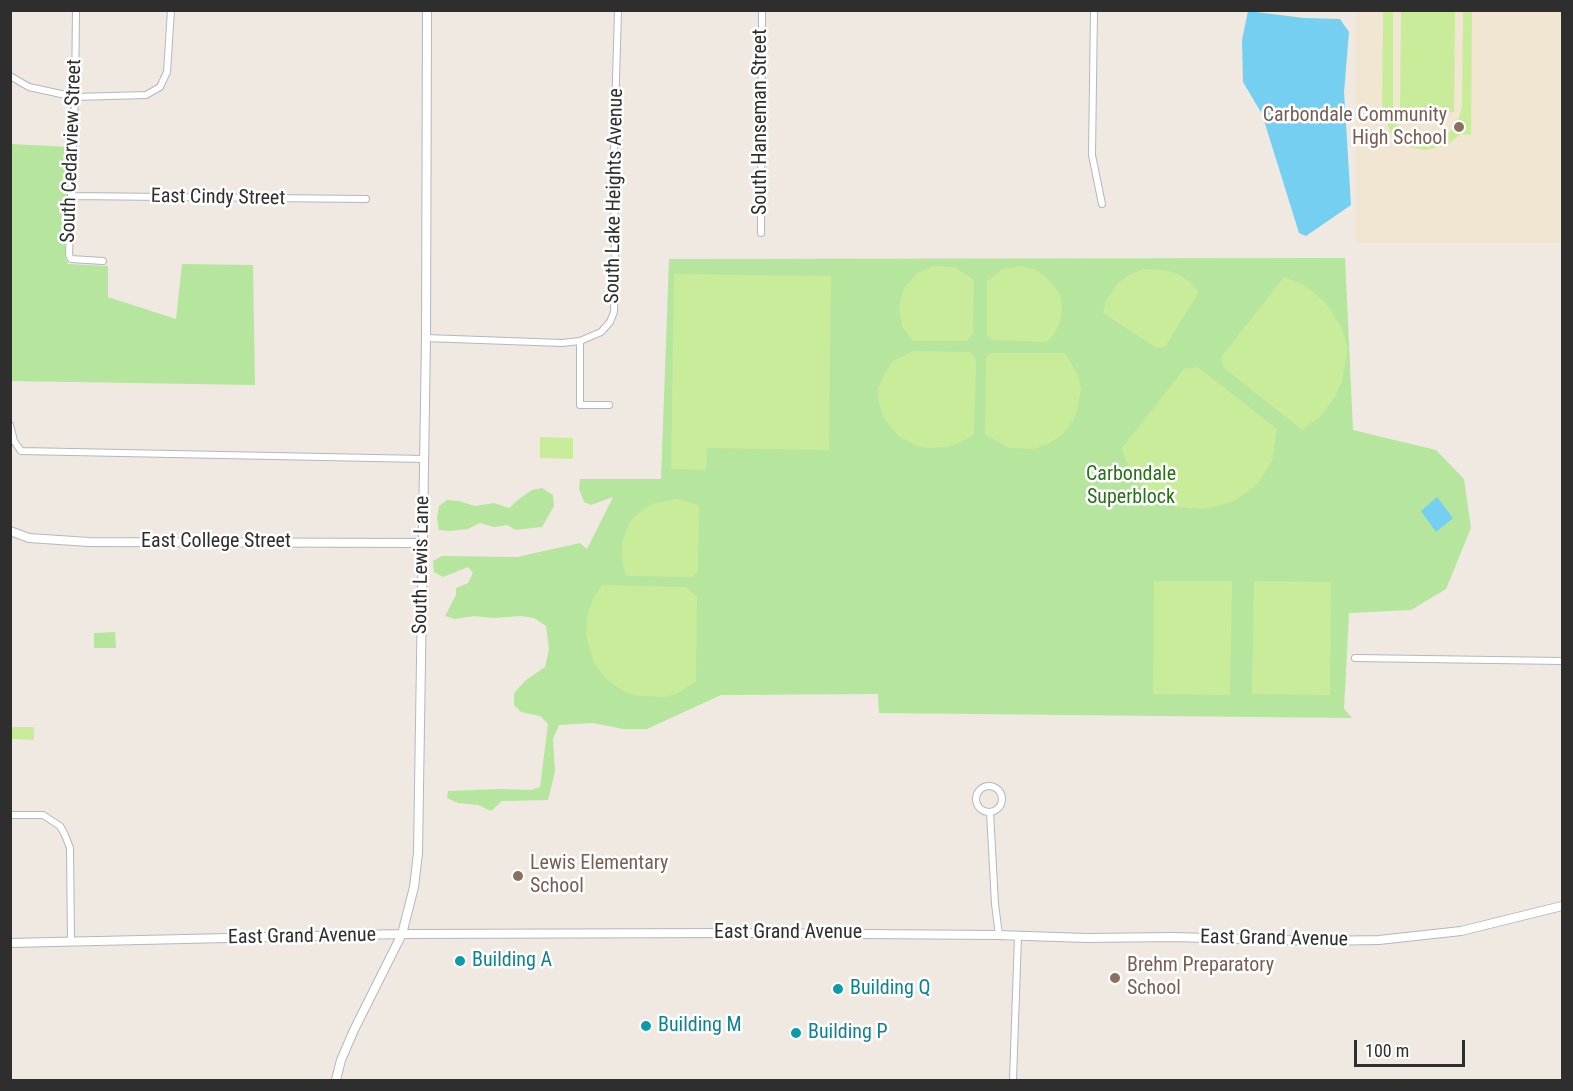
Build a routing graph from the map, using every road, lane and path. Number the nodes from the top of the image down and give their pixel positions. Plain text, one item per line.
1 (76, 10) edge
2 (171, 10) edge
3 (429, 10) edge
4 (618, 10) edge
5 (762, 10) edge
6 (1094, 10) edge
7 (10, 76) edge
8 (75, 97) junction
9 (71, 196) junction
10 (366, 199) dead end
11 (1102, 204) dead end
12 (761, 233) dead end
13 (103, 261) dead end
14 (426, 338) junction
15 (580, 341) junction
16 (609, 405) dead end
17 (10, 424) edge
18 (424, 459) junction
19 (10, 531) edge
20 (422, 543) junction
21 (1355, 658) dead end
22 (1563, 661) edge
23 (990, 812) junction
24 (10, 815) edge
25 (1563, 906) edge
26 (402, 934) junction
27 (999, 935) junction
28 (1018, 936) junction
29 (71, 941) junction
30 (10, 943) edge
31 (336, 1080) edge
32 (1013, 1080) edge

1 - 8 street, South Cedarview Street
2 - 8 street
3 - 14 street, South Lewis Lane
4 - 15 street, South Lake Heights Avenue
5 - 12 street, South Hanseman Street
6 - 11 street
7 - 8 street
8 - 9 street, South Cedarview Street
9 - 10 street, East Cindy Street
9 - 13 street, South Cedarview Street
14 - 15 street
14 - 18 street, South Lewis Lane
15 - 16 street
17 - 18 street
18 - 20 street, South Lewis Lane
19 - 20 street, East College Street
20 - 26 street, South Lewis Lane
21 - 22 street
23 - 23 street
23 - 27 street
24 - 29 street
25 - 28 street, East Grand Avenue
26 - 27 street, East Grand Avenue
26 - 29 street, East Grand Avenue
26 - 31 street, South Lewis Lane
27 - 28 street, East Grand Avenue
28 - 32 street
29 - 30 street, East Grand Avenue

